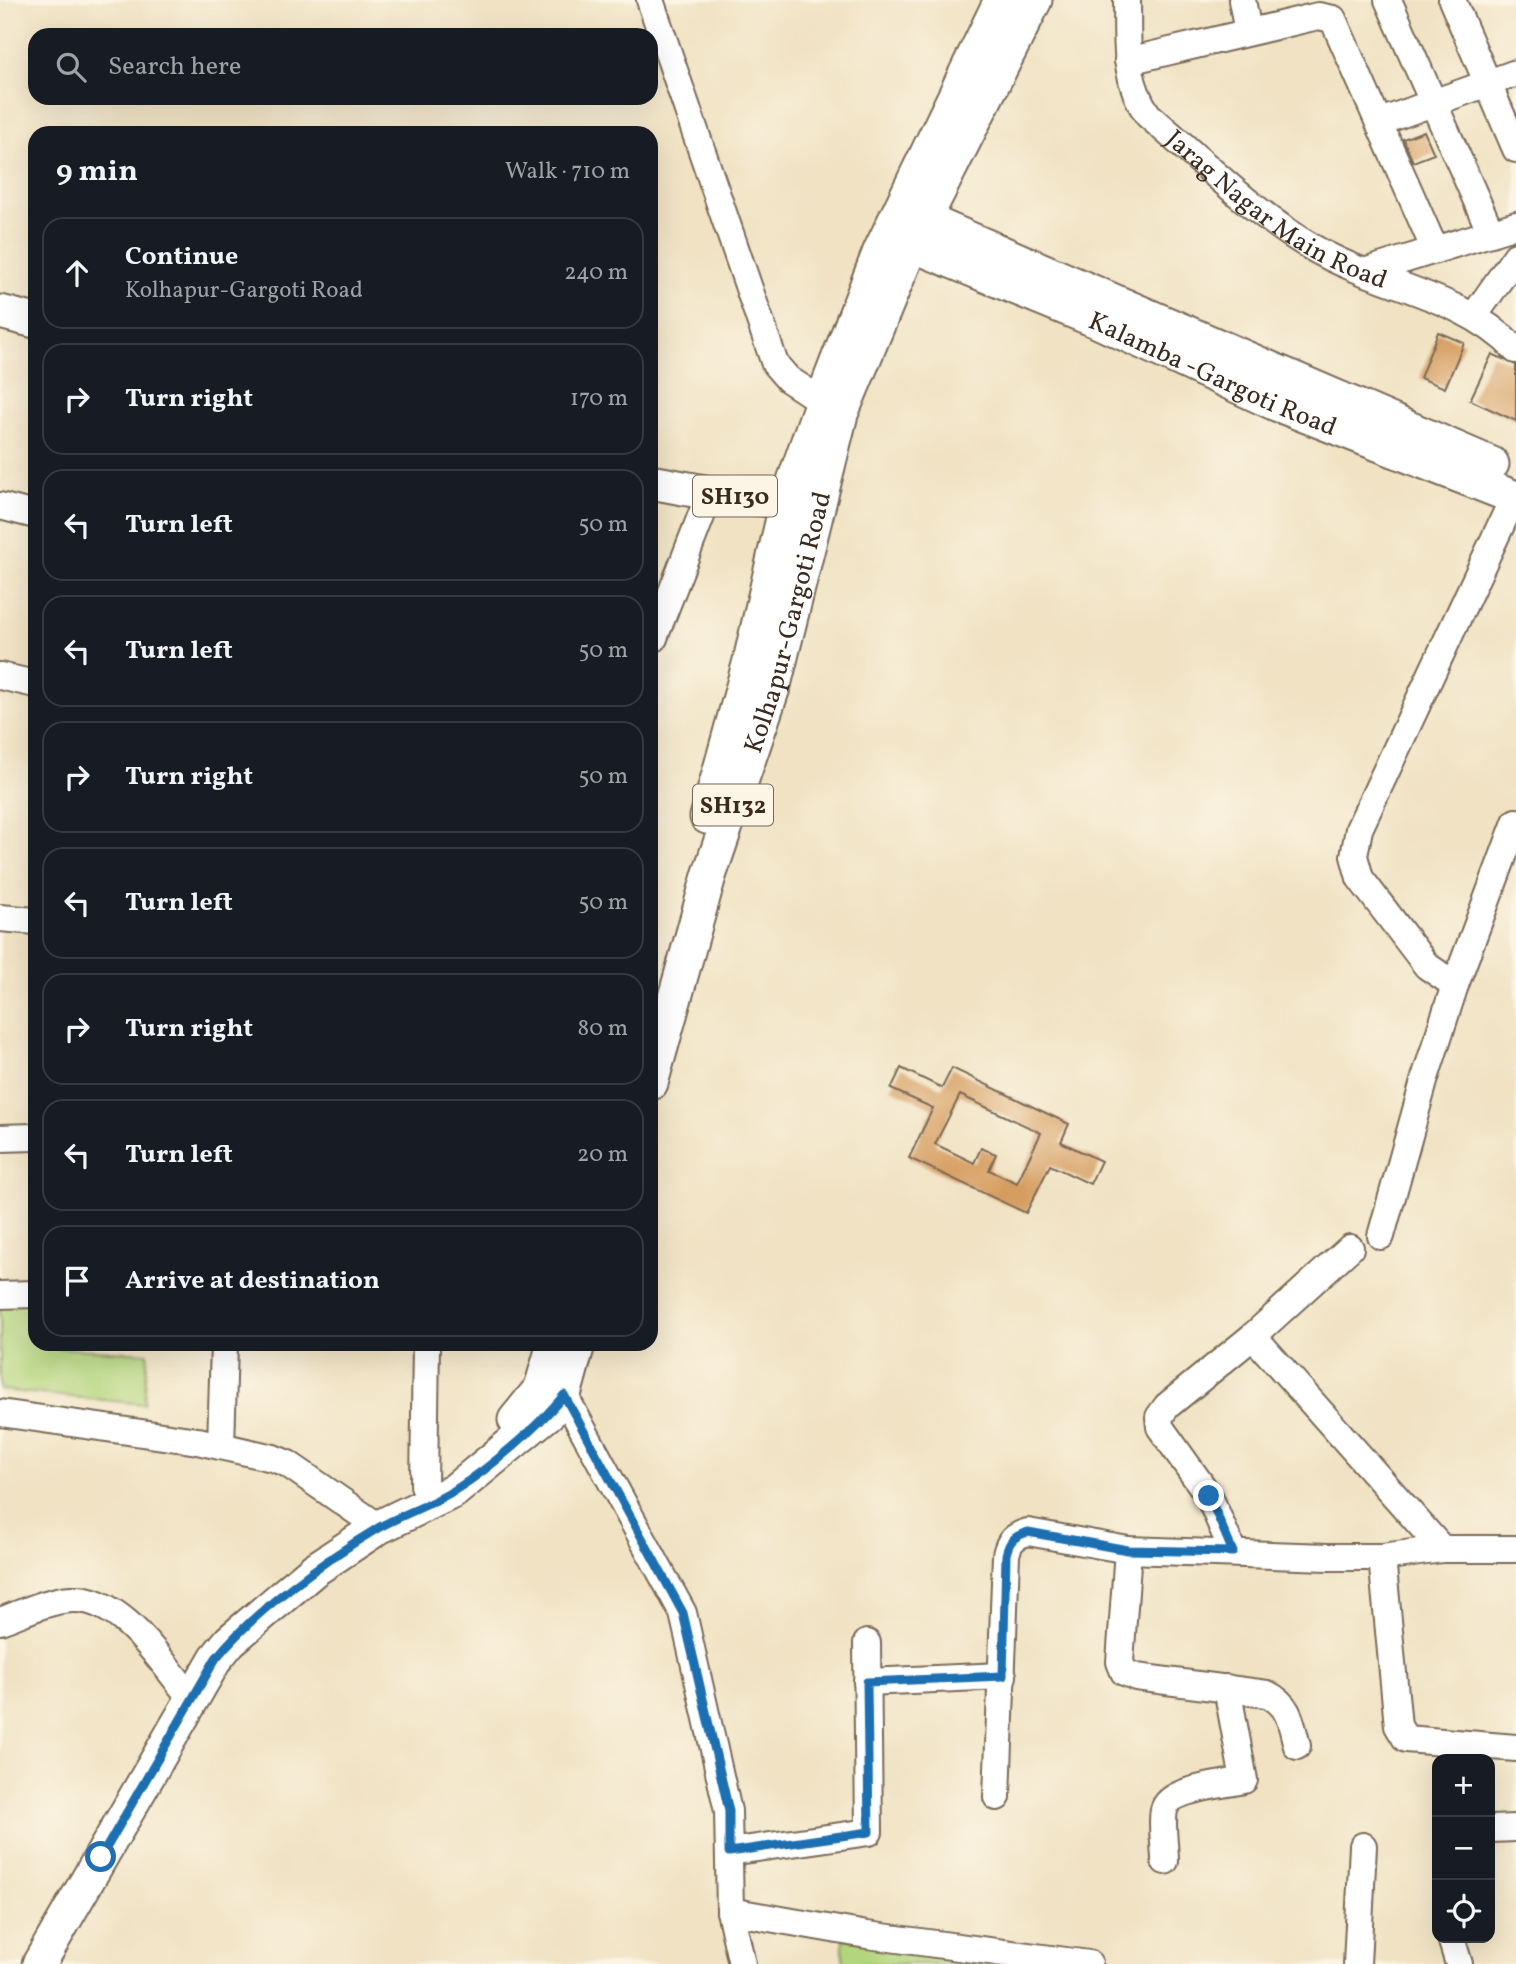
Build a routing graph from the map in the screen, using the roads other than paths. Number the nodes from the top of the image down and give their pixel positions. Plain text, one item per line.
1 (650, 0) edge
2 (1001, 0) edge
3 (1035, 0) edge
4 (1127, 0) edge
5 (1242, 0) edge
6 (1388, 0) edge
7 (1452, 0) edge
8 (1248, 32) junction
9 (1128, 61) junction
10 (1516, 74) edge
11 (1489, 85) junction
12 (1434, 105) junction
13 (1380, 121) junction
14 (1516, 149) edge
15 (1516, 225) edge
16 (906, 227) junction
17 (1491, 233) junction
18 (1435, 250) junction
19 (1516, 256) edge
20 (1364, 272) junction
21 (0, 312) edge
22 (1474, 316) junction
23 (28, 319) edge
24 (0, 336) edge
25 (28, 342) edge
26 (1516, 350) edge
27 (831, 408) junction
28 (658, 485) edge
29 (1515, 490) edge
30 (706, 503) junction
31 (658, 505) edge
32 (0, 506) edge
33 (28, 513) edge
34 (801, 514) junction
35 (658, 624) edge
36 (0, 676) edge
37 (28, 682) edge
38 (1516, 822) edge
39 (0, 918) edge
40 (28, 920) edge
41 (1455, 985) junction
42 (658, 1008) edge
43 (28, 1137) edge
44 (0, 1138) edge
45 (1381, 1236) dead end
46 (1350, 1248) dead end
47 (28, 1294) edge
48 (0, 1295) edge
49 (1253, 1336) junction
50 (224, 1351) edge
51 (426, 1351) edge
52 (576, 1351) edge
53 (551, 1354) edge
54 (564, 1395) junction
55 (0, 1413) edge
56 (221, 1446) junction
57 (424, 1485) junction
58 (373, 1522) junction
59 (1442, 1549) junction
60 (1516, 1549) edge
61 (1128, 1550) junction
62 (1233, 1552) junction
63 (1382, 1557) junction
64 (0, 1621) edge
65 (867, 1643) dead end
66 (1003, 1676) junction
67 (867, 1682) junction
68 (1227, 1688) junction
69 (187, 1693) junction
70 (1297, 1746) dead end
71 (1516, 1748) edge
72 (997, 1797) dead end
73 (1516, 1828) edge
74 (1495, 1829) edge
75 (1363, 1846) dead end
76 (729, 1852) junction
77 (1165, 1861) dead end
78 (730, 1911) junction
79 (1453, 1943) edge
80 (17, 1964) edge
81 (39, 1964) edge
82 (742, 1964) edge
83 (1089, 1964) edge
84 (1357, 1964) edge
85 (1459, 1964) edge

1 - 27 street
2 - 16 main road
3 - 16 main road
4 - 9 street, Jarag Nagar Main Road
5 - 8 street
6 - 12 street
7 - 11 street
8 - 9 street
8 - 13 street
9 - 20 street, Jarag Nagar Main Road
10 - 11 street
11 - 12 street
11 - 14 street
12 - 13 street
12 - 17 street
13 - 18 street
15 - 17 street
16 - 27 main road
16 - 29 main road
17 - 18 street
18 - 20 street
19 - 22 street
20 - 22 street, Jarag Nagar Main Road
21 - 23 main road
22 - 26 street, Jarag Nagar Main Road
24 - 25 main road
27 - 34 main road
28 - 30 main road, SH130
29 - 41 street
30 - 31 main road, SH130
30 - 34 main road, SH130
30 - 35 street
32 - 33 street
34 - 42 main road, Kolhapur-Gargoti Road / SH132
36 - 37 street
38 - 41 street
39 - 40 street
41 - 45 street
43 - 44 street
46 - 49 street
47 - 48 street
49 - 59 street
49 - 62 street
50 - 56 street
51 - 57 street
52 - 54 main road
53 - 54 street
53 - 57 main road
54 - 58 main road
54 - 76 street
55 - 56 street
56 - 58 street
57 - 58 main road
58 - 69 main road
59 - 60 street
59 - 63 street
61 - 62 street
61 - 66 street
61 - 68 street
62 - 63 street
63 - 71 street
64 - 69 street
65 - 67 street
66 - 67 street
66 - 72 street
67 - 76 street
68 - 70 street
68 - 77 street
69 - 80 main road
69 - 81 main road
73 - 74 street
75 - 84 street
76 - 78 street
78 - 82 street
78 - 83 street
79 - 85 street

